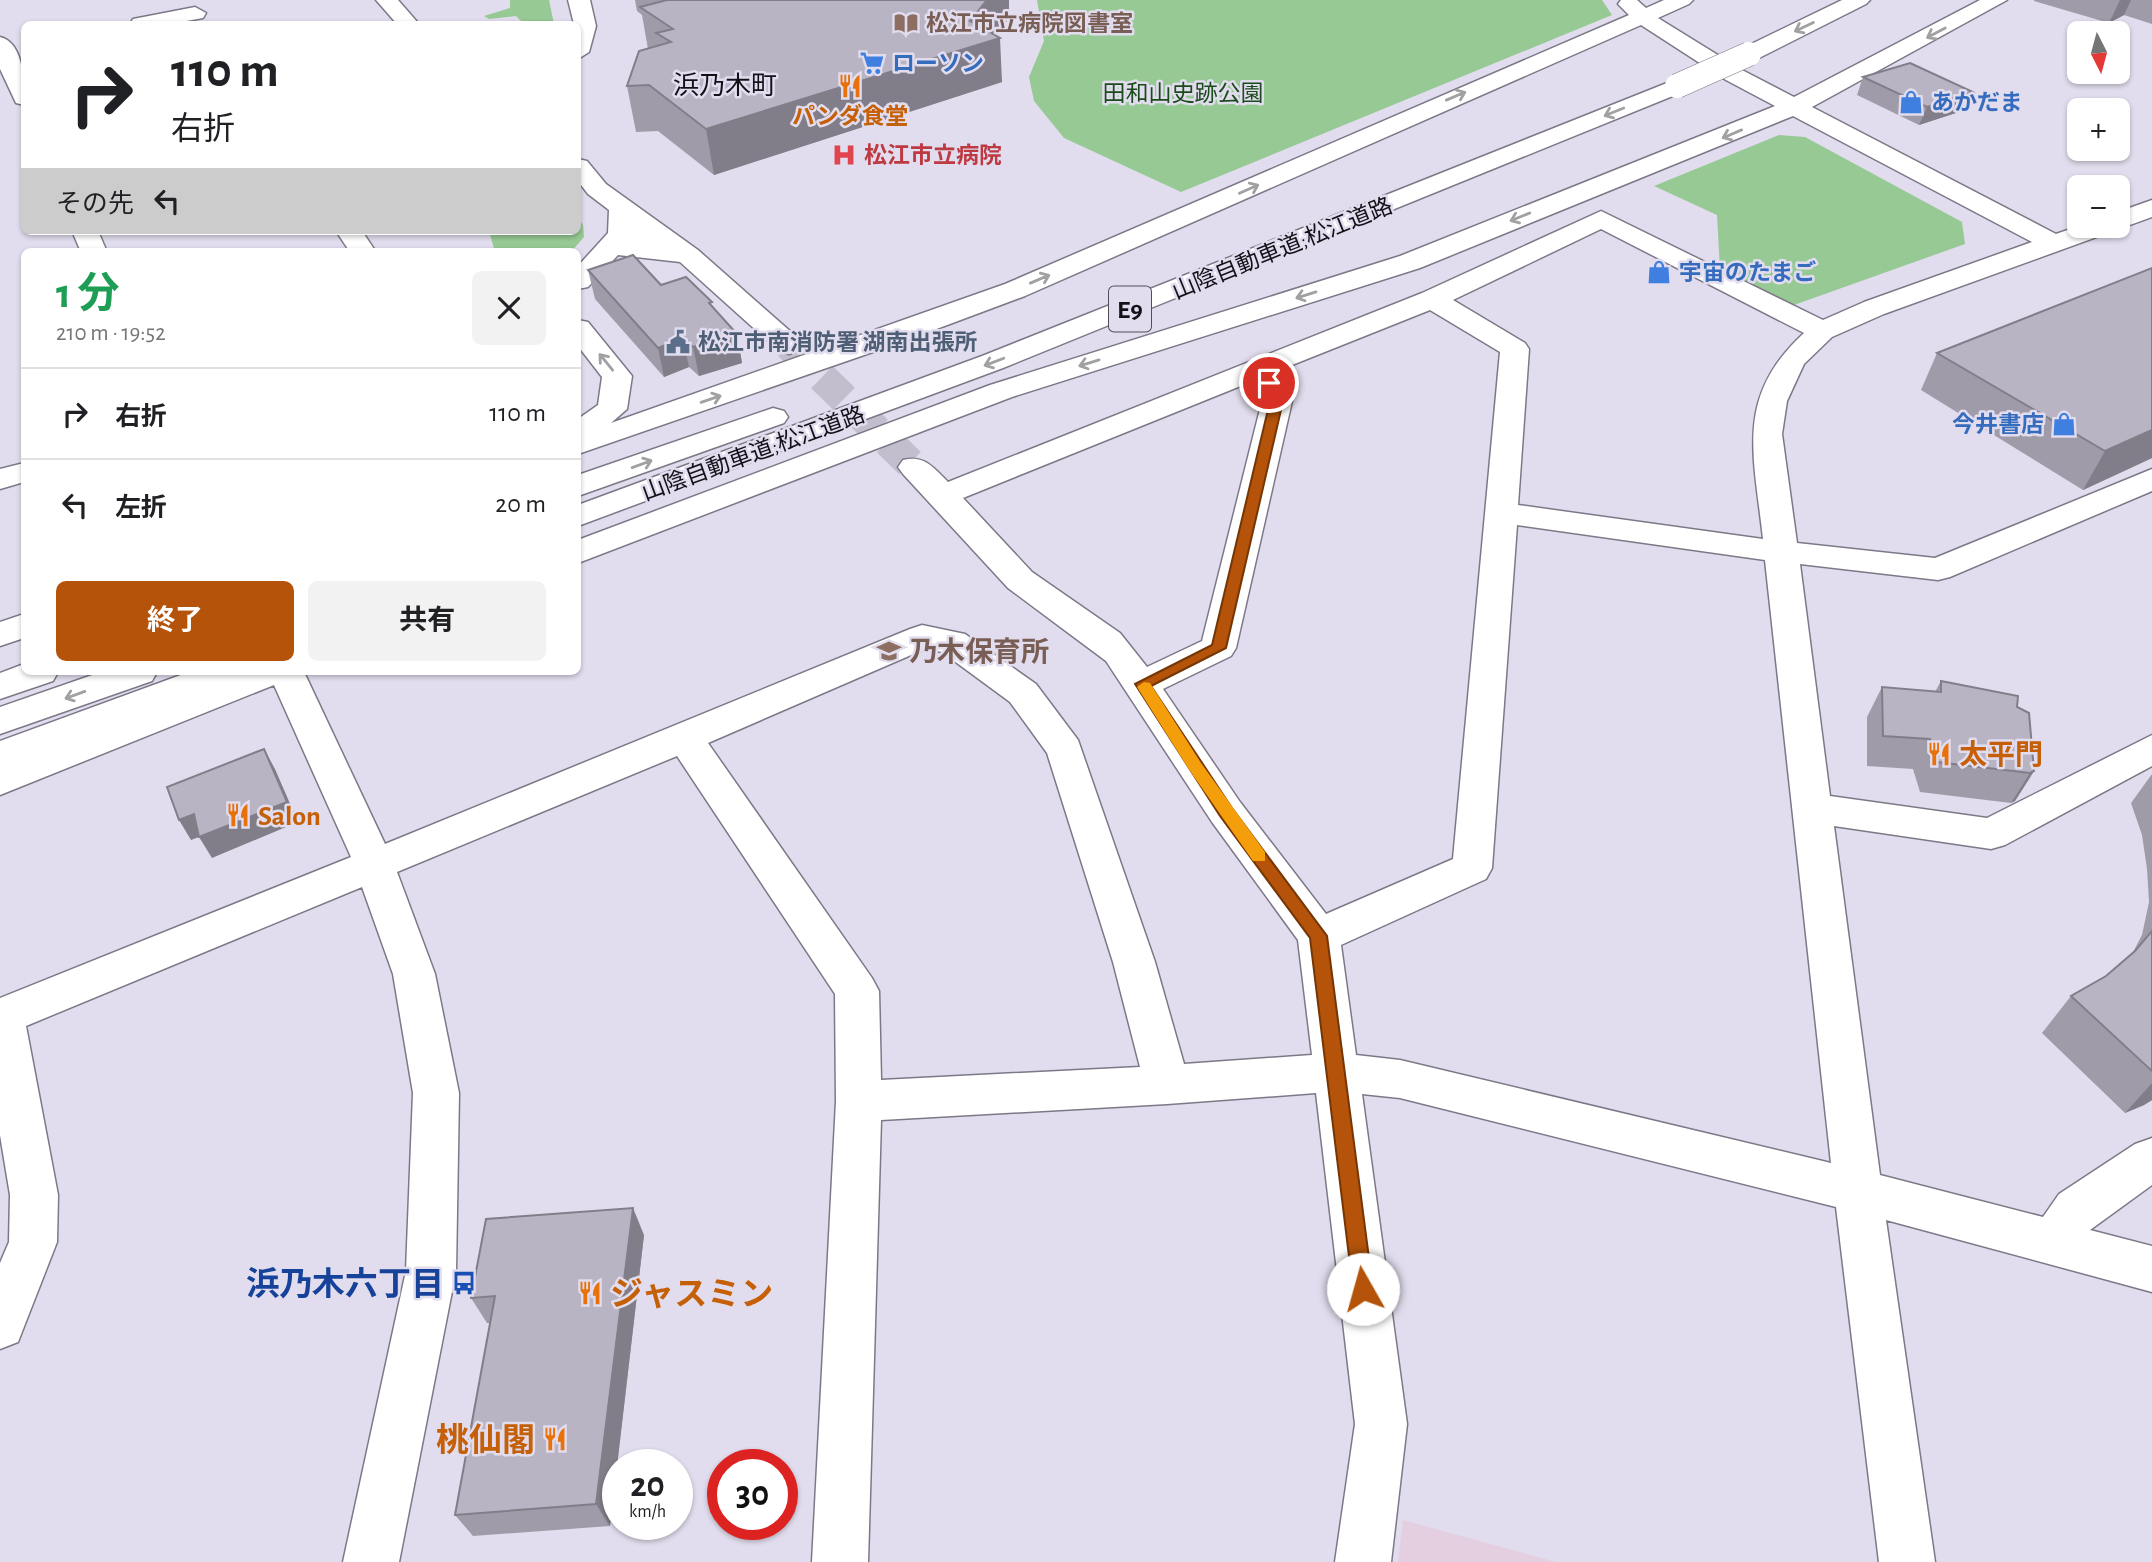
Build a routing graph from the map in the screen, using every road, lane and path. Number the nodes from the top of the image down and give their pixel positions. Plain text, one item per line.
1 (387, 0) edge
2 (579, 0) edge
3 (1682, 0) edge
4 (1858, 0) edge
5 (1996, 0) edge
6 (1634, 9) edge
7 (195, 13) edge
8 (156, 21) edge
9 (405, 21) edge
10 (1717, 41) dead end
11 (581, 46) edge
12 (7, 50) edge
13 (1675, 74) junction
14 (21, 89) edge
15 (1794, 107) junction
16 (581, 170) edge
17 (2152, 208) edge
18 (622, 209) junction
19 (2130, 216) edge
20 (652, 230) junction
21 (2068, 238) edge
22 (2053, 243) junction
23 (612, 246) junction
24 (689, 256) junction
25 (581, 278) edge
26 (1432, 299) junction
27 (1822, 331) junction
28 (581, 332) edge
29 (789, 345) tunnel mouth
30 (1233, 370) junction
31 (581, 430) edge
32 (581, 445) edge
33 (914, 467) tunnel mouth
34 (21, 472) edge
35 (0, 479) edge
36 (2152, 479) edge
37 (581, 485) edge
38 (945, 494) junction
39 (1503, 513) junction
40 (581, 518) edge
41 (581, 551) edge
42 (1783, 552) junction
43 (21, 627) edge
44 (0, 634) edge
45 (21, 666) edge
46 (0, 672) edge
47 (31, 675) edge
48 (131, 675) edge
49 (217, 675) edge
50 (263, 675) edge
51 (287, 675) edge
52 (1142, 684) junction
53 (0, 686) edge
54 (0, 722) edge
55 (685, 738) junction
56 (2152, 749) edge
57 (0, 756) edge
58 (0, 780) edge
59 (1812, 808) junction
60 (374, 864) junction
61 (1319, 936) junction
62 (1, 1017) edge
63 (1335, 1072) junction
64 (1167, 1085) junction
65 (859, 1101) junction
66 (2152, 1159) edge
67 (1858, 1191) junction
68 (2053, 1243) junction
69 (2152, 1269) edge
70 (0, 1325) edge
71 (371, 1562) edge
72 (840, 1562) edge
73 (1363, 1562) edge
74 (1907, 1562) edge

1 - 9 main road
2 - 11 main road
3 - 6 main road
4 -> 13 main road, 山陰自動車道;松江道路 / E9, bridge
5 -> 15 main road
6 - 15 main road
32 -> 6 main road
7 - 8 main road
10 - 13 main road, 山陰自動車道;松江道路 / E9
12 - 14 main road
37 -> 13 main road, 山陰自動車道;松江道路 / E9
13 -> 40 main road, 山陰自動車道;松江道路 / E9
15 - 22 main road
15 -> 41 main road
16 - 18 main road
17 - 19 main road
18 - 20 main road
18 - 23 main road
20 - 23 main road
20 - 24 main road
21 - 22 main road
22 - 27 main road
23 - 24 main road
23 - 25 main road
24 - 29 main road
26 - 27 main road
26 - 30 main road
26 - 39 main road
27 - 42 main road
31 -> 28 main road
30 - 38 main road
30 - 52 main road
33 - 38 main road
34 - 35 main road
36 - 42 main road
38 - 52 main road
39 - 42 main road
39 - 61 main road
42 - 59 main road
43 - 44 main road
45 - 46 main road
47 - 53 main road
48 -> 54 main road
49 - 57 main road
50 - 58 main road
51 - 60 main road
52 - 61 main road
55 - 60 main road
55 - 64 main road
55 - 65 main road
56 - 59 main road
59 - 67 main road
60 - 62 main road
60 - 71 main road
61 - 63 main road
62 - 70 main road
63 - 64 main road
63 - 67 main road
63 - 73 main road
64 - 65 main road
65 - 72 main road
66 - 68 main road
67 - 68 main road
67 - 74 main road
68 - 69 main road

